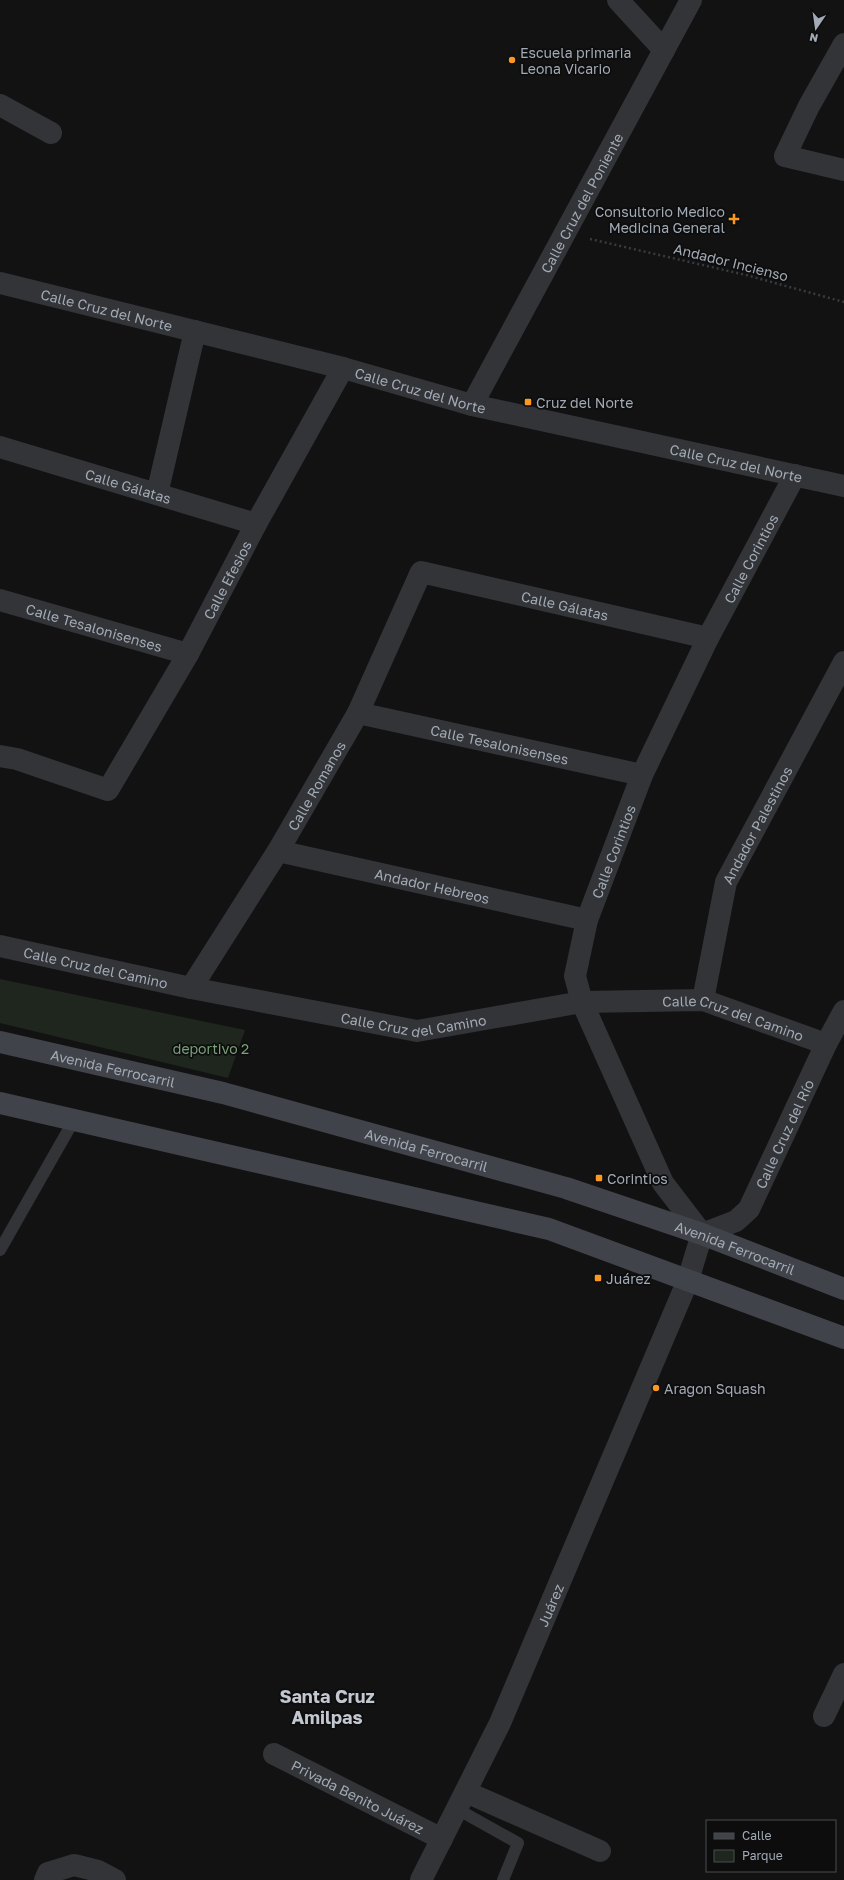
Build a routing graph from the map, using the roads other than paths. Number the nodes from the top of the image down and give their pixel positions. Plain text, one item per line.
1 (618, 0) edge
2 (691, 0) edge
3 (844, 44) edge
4 (664, 50) junction
5 (0, 105) edge
6 (51, 133) dead end
7 (844, 170) edge
8 (0, 283) edge
9 (195, 331) junction
10 (343, 368) junction
11 (472, 405) junction
12 (0, 447) edge
13 (795, 475) junction
14 (844, 486) edge
15 (157, 494) junction
16 (256, 524) junction
17 (421, 572) joint
18 (0, 600) edge
19 (708, 638) junction
20 (188, 654) junction
21 (844, 662) edge
22 (358, 713) junction
23 (0, 756) edge
24 (642, 775) junction
25 (278, 851) junction
26 (587, 920) junction
27 (0, 946) edge
28 (191, 988) junction
29 (702, 1000) junction
30 (582, 1002) junction
31 (844, 1011) edge
32 (0, 1042) edge
33 (826, 1044) junction
34 (0, 1103) edge
35 (74, 1120) junction
36 (702, 1234) junction
37 (0, 1250) edge
38 (688, 1280) junction
39 (844, 1289) edge
40 (844, 1338) edge
41 (844, 1674) edge
42 (824, 1716) dead end
43 (274, 1754) dead end
44 (461, 1800) junction
45 (442, 1839) junction
46 (600, 1851) dead end
47 (45, 1880) edge
48 (115, 1880) edge
49 (421, 1880) edge
50 (503, 1880) edge

1 - 4 street
2 - 4 street, Calle Cruz del Poniente
3 - 7 street
4 - 11 street, Calle Cruz del Poniente
5 - 6 street
8 - 9 street, Calle Cruz del Norte
9 - 10 street, Calle Cruz del Norte
9 - 15 street
10 - 11 street, Calle Cruz del Norte
10 - 16 street, Calle Efesios
11 - 13 street, Calle Cruz del Norte
12 - 15 street, Calle Gálatas
13 - 14 street, Calle Cruz del Norte
13 - 19 street, Calle Corintios
15 - 16 street, Calle Gálatas
16 - 20 street, Calle Efesios
17 - 19 street, Calle Gálatas
17 - 22 street, Calle Romanos
18 - 20 street, Calle Tesalonisenses
19 - 24 street, Calle Corintios
20 - 23 street, Calle Efesios
21 - 29 street, Andador Palestinos
22 - 24 street, Calle Tesalonisenses
22 - 25 street, Calle Romanos
24 - 26 street, Calle Corintios
25 - 26 street, Andador Hebreos
25 - 28 street, Calle Romanos
26 - 30 street, Calle Corintios
27 - 28 street, Calle Cruz del Camino
28 - 30 street, Calle Cruz del Camino
29 - 30 street, Calle Cruz del Camino
29 - 33 street, Calle Cruz del Camino
30 - 36 street, Calle Corintios
31 - 33 street, Calle Cruz del Río
32 - 36 main road, Avenida Ferrocarril
33 - 36 street, Calle Cruz del Río
34 - 35 main road
35 - 37 lane
35 - 38 main road
36 - 38 street, Juárez
36 - 39 main road, Avenida Ferrocarril
38 - 40 main road
38 - 44 street, Juárez
41 - 42 street
43 - 45 street, Privada Benito Juárez
44 - 45 street, Juárez
44 - 46 street
44 - 50 lane
45 - 49 street, Juárez
47 - 48 street

